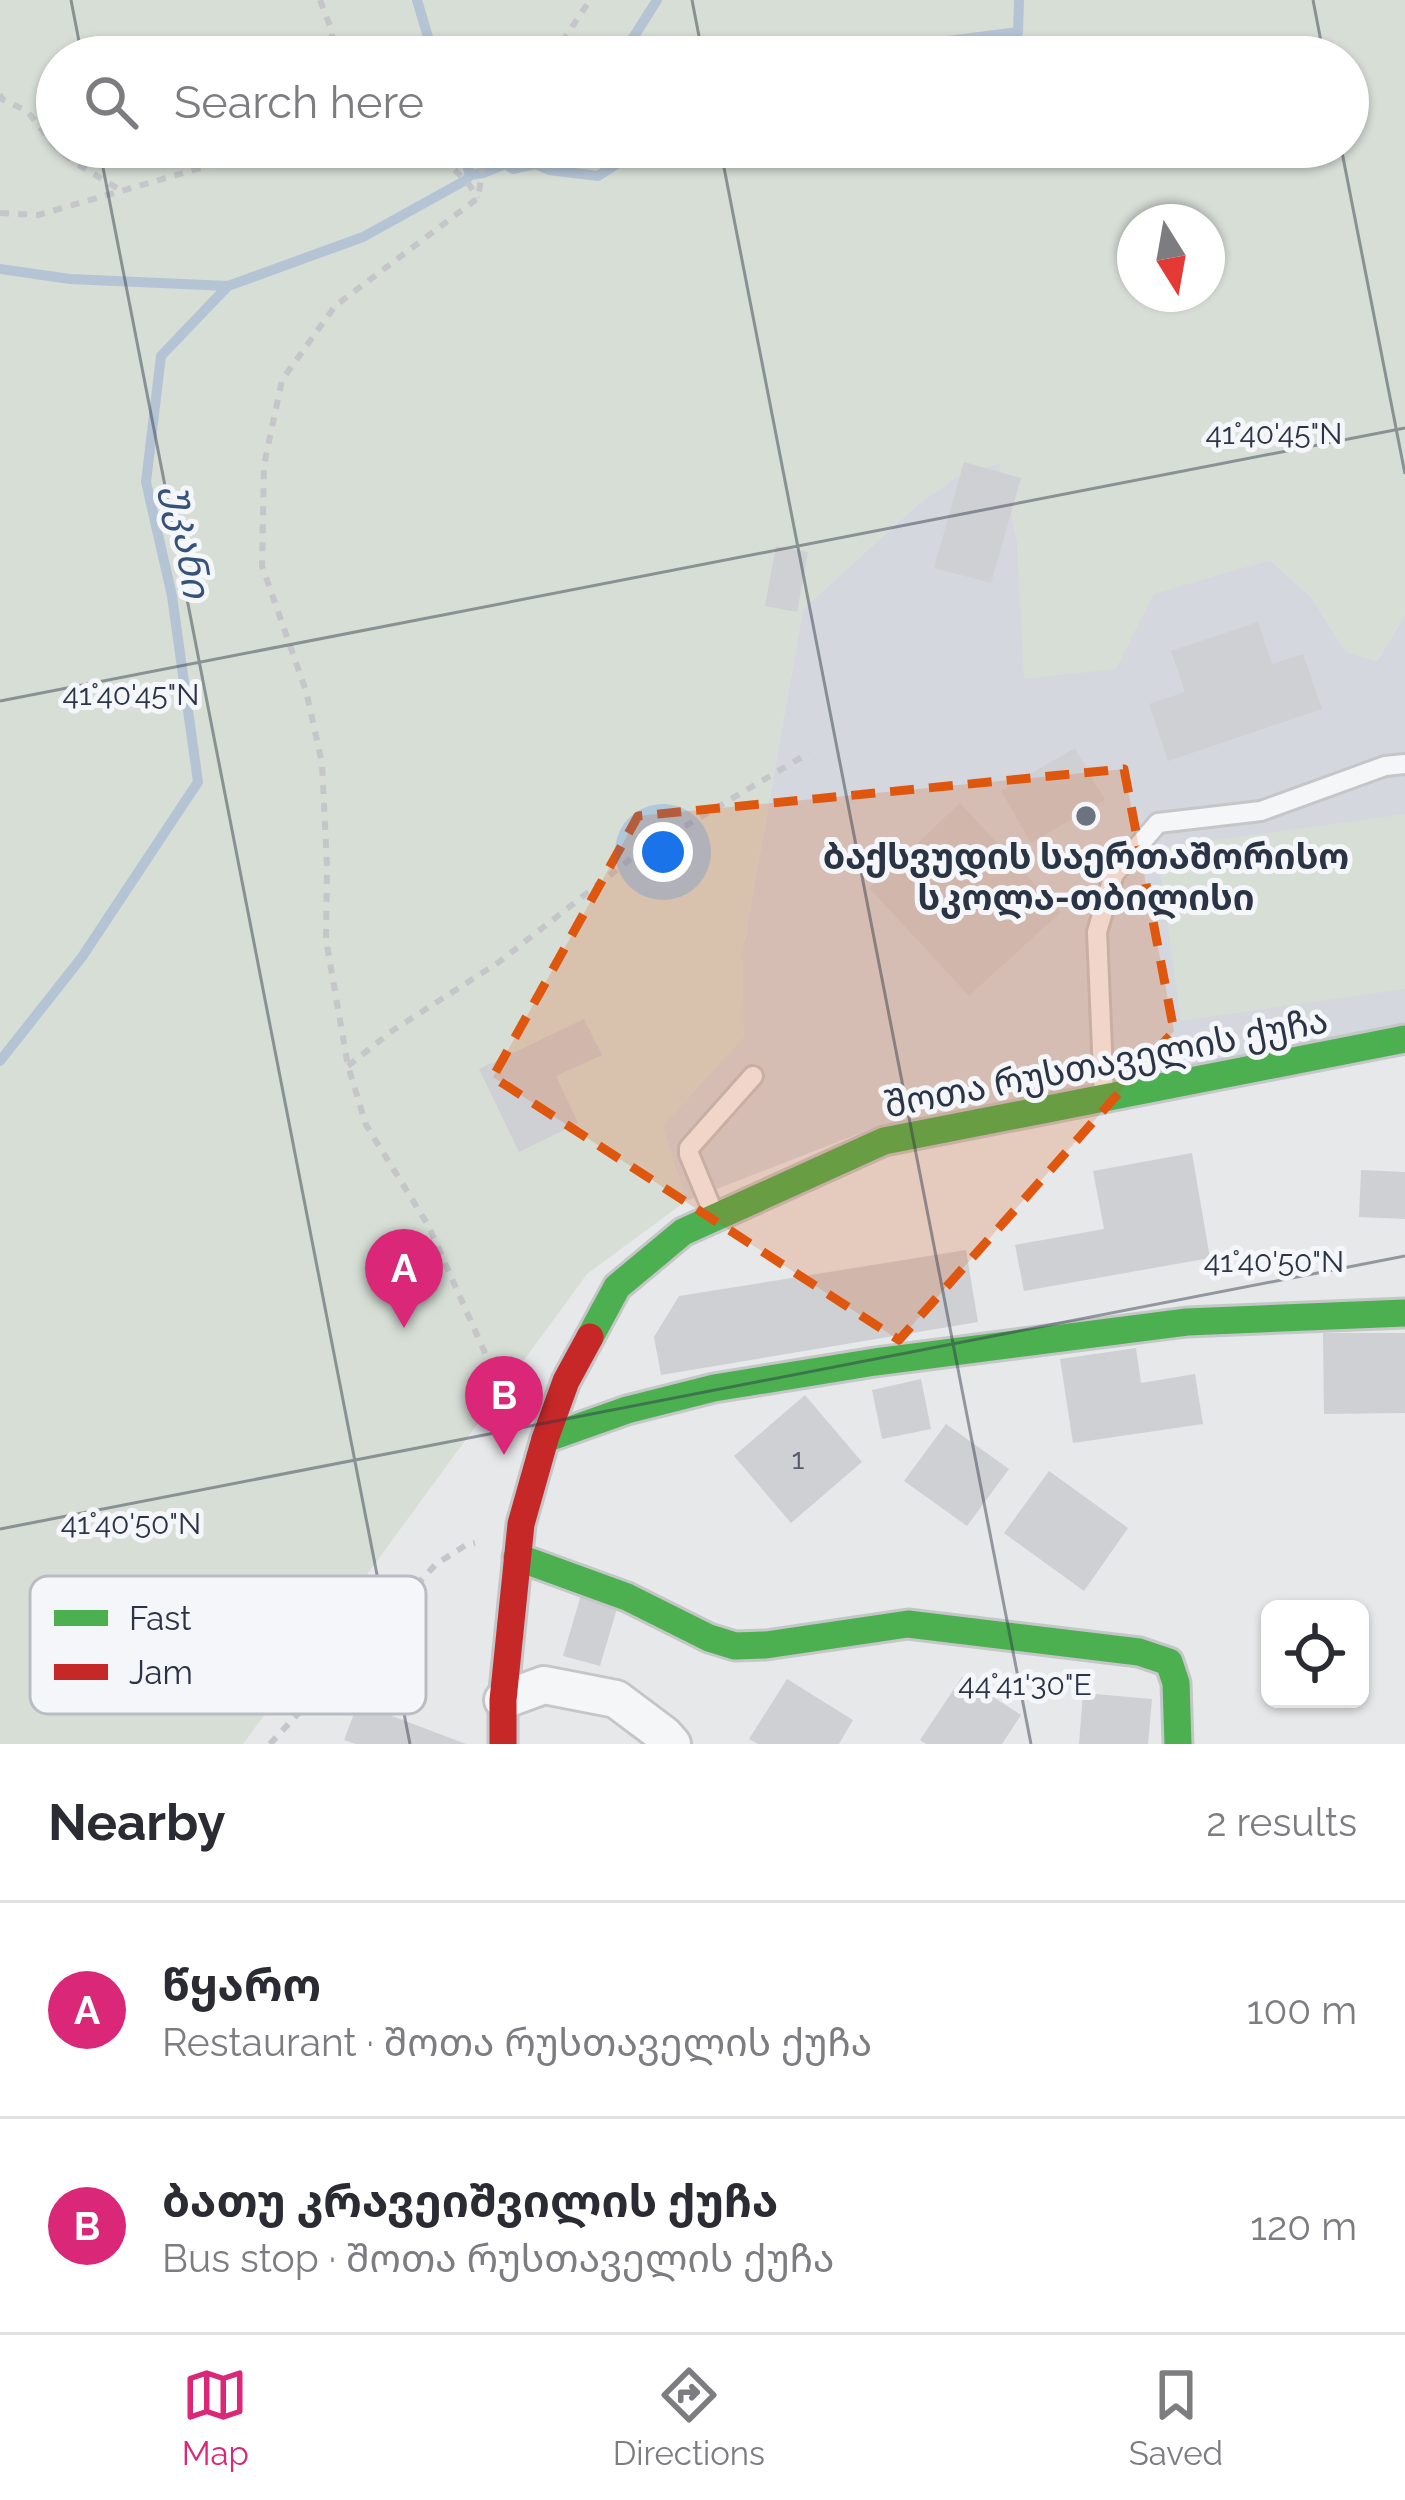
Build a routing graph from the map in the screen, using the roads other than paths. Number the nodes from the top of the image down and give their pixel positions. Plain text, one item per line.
1 (1405, 764) edge
2 (1405, 1039) edge
3 (753, 1076) dead end
4 (1104, 1098) junction
5 (715, 1217) junction
6 (1405, 1313) edge
7 (541, 1453) junction
8 (519, 1546) junction
9 (503, 1700) junction
10 (503, 1744) edge
11 (672, 1744) edge
12 (1178, 1744) edge

1 - 4 lane
2 - 4 street, შოთა რუსთაველის ქუჩა
3 - 5 lane
4 - 5 street, შოთა რუსთაველის ქუჩა
5 - 7 street, შოთა რუსთაველის ქუჩა
6 - 7 street
7 - 8 street, შოთა რუსთაველის ქუჩა
8 - 9 street, შოთა რუსთაველის ქუჩა
8 - 12 street
9 - 10 street, შოთა რუსთაველის ქუჩა
9 - 11 street

